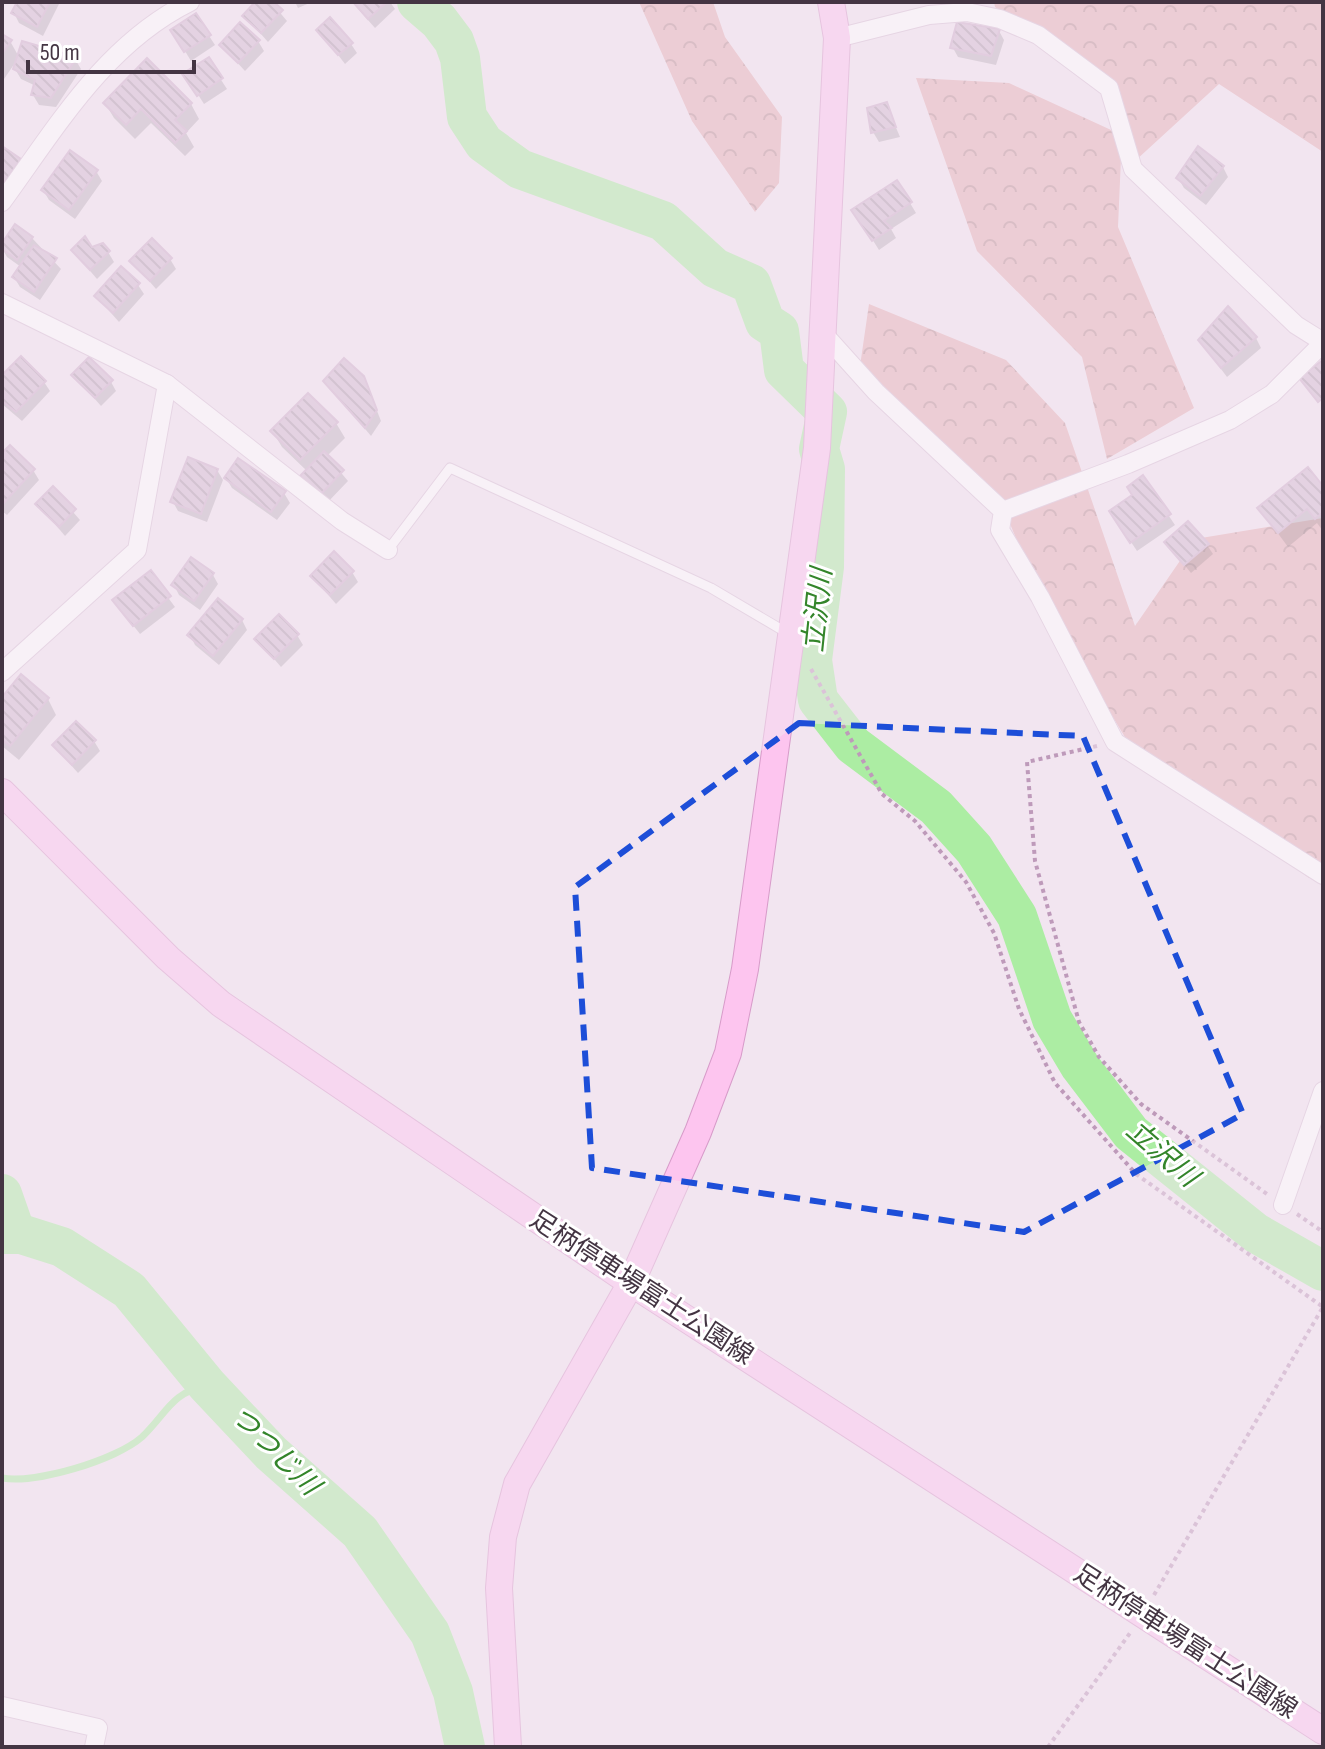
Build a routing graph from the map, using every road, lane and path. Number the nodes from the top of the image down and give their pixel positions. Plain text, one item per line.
1 (190, 2) edge
2 (827, 3) edge
3 (837, 38) junction
4 (2, 202) edge
5 (2, 303) edge
6 (822, 332) junction
7 (1323, 342) edge
8 (167, 384) junction
9 (1003, 511) junction
10 (388, 550) joint
11 (792, 635) junction
12 (2, 672) edge
13 (1115, 742) junction
14 (2, 792) edge
15 (1323, 875) edge
16 (1323, 1091) edge
17 (1283, 1205) junction
18 (1323, 1232) edge
19 (631, 1283) junction
20 (1323, 1307) edge
21 (1142, 1615) junction
22 (2, 1706) edge
23 (1323, 1731) edge
24 (94, 1747) edge
25 (508, 1747) edge
26 (1048, 1747) edge

1 - 4 street
2 - 3 street
3 - 6 street
3 - 7 street
5 - 8 street
6 - 9 street
6 - 11 street
7 - 9 street
8 - 10 street
8 - 12 street
9 - 13 street
10 - 11 lane
11 - 19 street
11 - 20 path
13 - 15 street
13 - 17 path
14 - 19 street, 足柄停車場富士公園線
16 - 17 street
17 - 18 path
19 - 21 street, 足柄停車場富士公園線
19 - 25 street
20 - 21 path
21 - 23 street, 足柄停車場富士公園線
21 - 26 path
22 - 24 street

